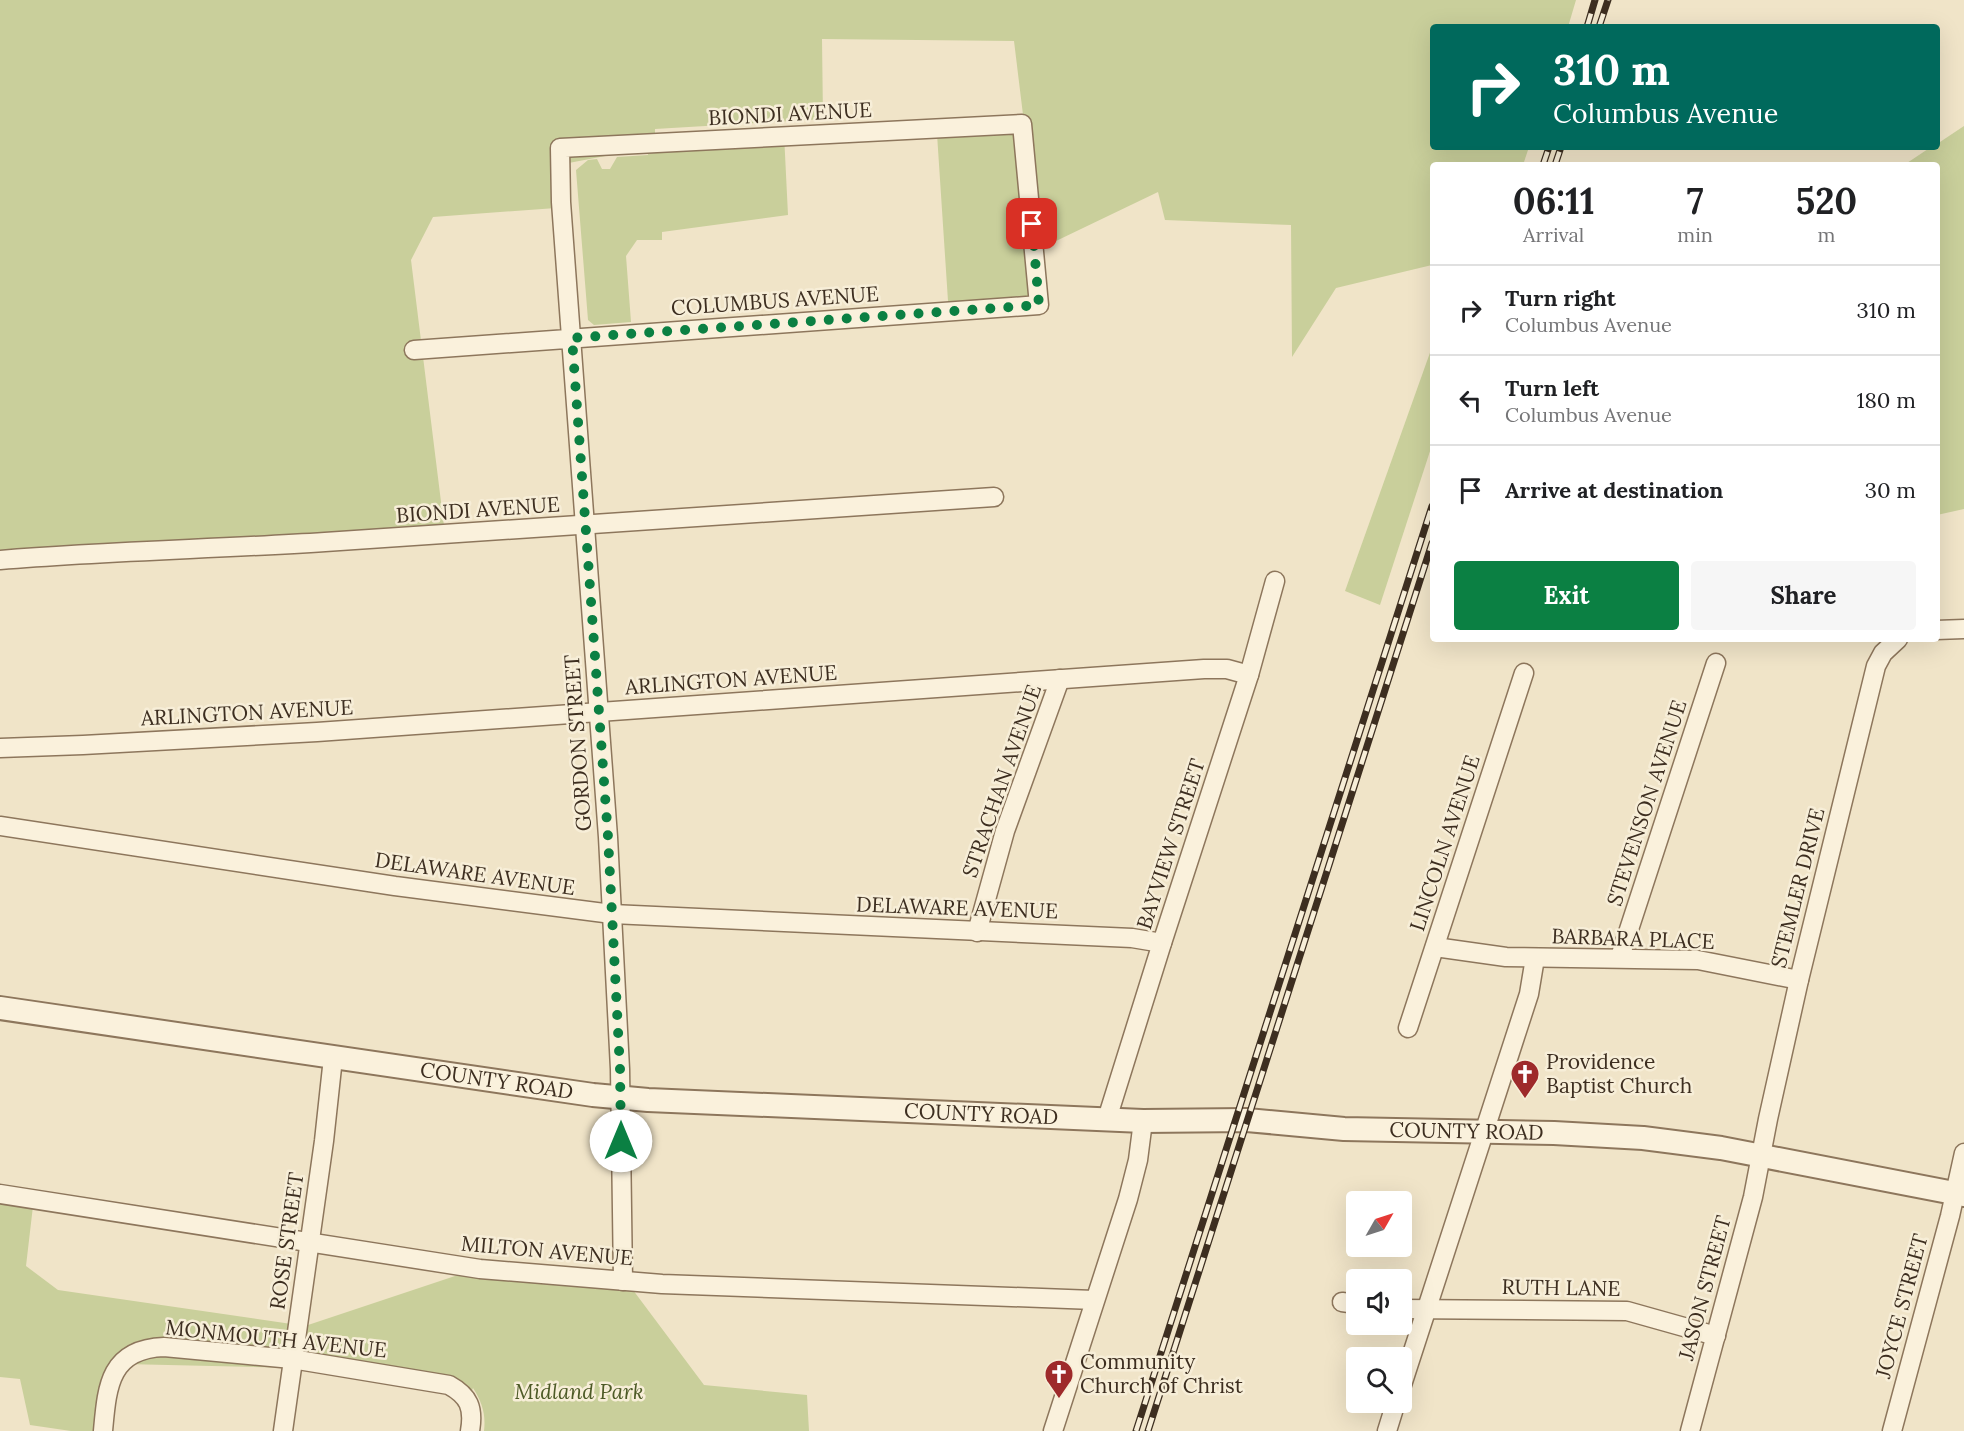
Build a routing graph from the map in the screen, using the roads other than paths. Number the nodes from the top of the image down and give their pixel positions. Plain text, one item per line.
1 (560, 148) joint
2 (1030, 203) joint
3 (572, 338) junction
4 (414, 350) dead end
5 (994, 497) dead end
6 (585, 526) junction
7 (0, 560) edge
8 (1275, 581) dead end
9 (1964, 629) edge
10 (1940, 630) edge
11 (1895, 642) edge
12 (1716, 663) dead end
13 (1524, 673) dead end
14 (1249, 675) junction
15 (1060, 679) junction
16 (598, 711) junction
17 (0, 748) edge
18 (0, 826) edge
19 (612, 914) junction
20 (977, 932) junction
21 (1162, 943) junction
22 (1435, 947) junction
23 (1620, 957) junction
24 (1535, 958) junction
25 (1799, 980) junction
26 (0, 1008) edge
27 (1408, 1028) dead end
28 (333, 1058) junction
29 (620, 1097) junction
30 (1107, 1119) junction
31 (1143, 1121) junction
32 (1484, 1132) junction
33 (1964, 1153) edge
34 (1760, 1156) junction
35 (0, 1194) edge
36 (1959, 1194) edge
37 (310, 1243) junction
38 (623, 1281) junction
39 (1094, 1300) junction
40 (1412, 1309) edge
41 (1426, 1309) junction
42 (1716, 1336) junction
43 (1412, 1353) edge
44 (292, 1359) junction
45 (1393, 1413) edge
46 (103, 1431) edge
47 (283, 1431) edge
48 (470, 1431) edge
49 (1053, 1431) edge
50 (1387, 1431) edge
51 (1690, 1431) edge
52 (1892, 1431) edge

1 - 2 street, BIONDI AVENUE
1 - 3 street, GORDON STREET
2 - 3 street, COLUMBUS AVENUE
3 - 4 street, COLUMBUS AVENUE
3 - 6 street, GORDON STREET
5 - 6 street, BIONDI AVENUE
6 - 7 street, BIONDI AVENUE
6 - 16 street, GORDON STREET
8 - 14 street, BAYVIEW STREET
9 - 10 street
11 - 25 street, STEMLER DRIVE
12 - 23 street, STEVENSON AVENUE
13 - 22 street, LINCOLN AVENUE
14 - 15 street, ARLINGTON AVENUE
14 - 21 street, BAYVIEW STREET
15 - 16 street, ARLINGTON AVENUE
15 - 20 street, STRACHAN AVENUE
16 - 17 street, ARLINGTON AVENUE
16 - 19 street, GORDON STREET
18 - 19 street, DELAWARE AVENUE
19 - 20 street, DELAWARE AVENUE
19 - 29 street, GORDON STREET
20 - 21 street, DELAWARE AVENUE
21 - 30 street, BAYVIEW STREET
22 - 24 street, BARBARA PLACE
22 - 27 street, LINCOLN AVENUE
23 - 24 street, BARBARA PLACE
23 - 25 street, BARBARA PLACE
24 - 32 street
25 - 34 street, STEMLER DRIVE
26 - 28 street, COUNTY ROAD
28 - 29 street, COUNTY ROAD
28 - 37 street, ROSE STREET
29 - 30 street, COUNTY ROAD
29 - 38 street, GORDON STREET
30 - 31 street, COUNTY ROAD
31 - 32 street, COUNTY ROAD
31 - 39 street
32 - 34 street, COUNTY ROAD
32 - 41 street
33 - 36 street
34 - 36 street, COUNTY ROAD
34 - 42 street, JASON STREET
35 - 37 street, MILTON AVENUE
36 - 52 street, JOYCE STREET
37 - 38 street, MILTON AVENUE
37 - 44 street, ROSE STREET
38 - 39 street, MILTON AVENUE
39 - 49 street
40 - 41 street, RUTH LANE
41 - 42 street, RUTH LANE
41 - 43 street
42 - 51 street, JASON STREET
44 - 46 street, MONMOUTH AVENUE
44 - 47 street, ROSE STREET
44 - 48 street, MONMOUTH AVENUE
45 - 50 street

